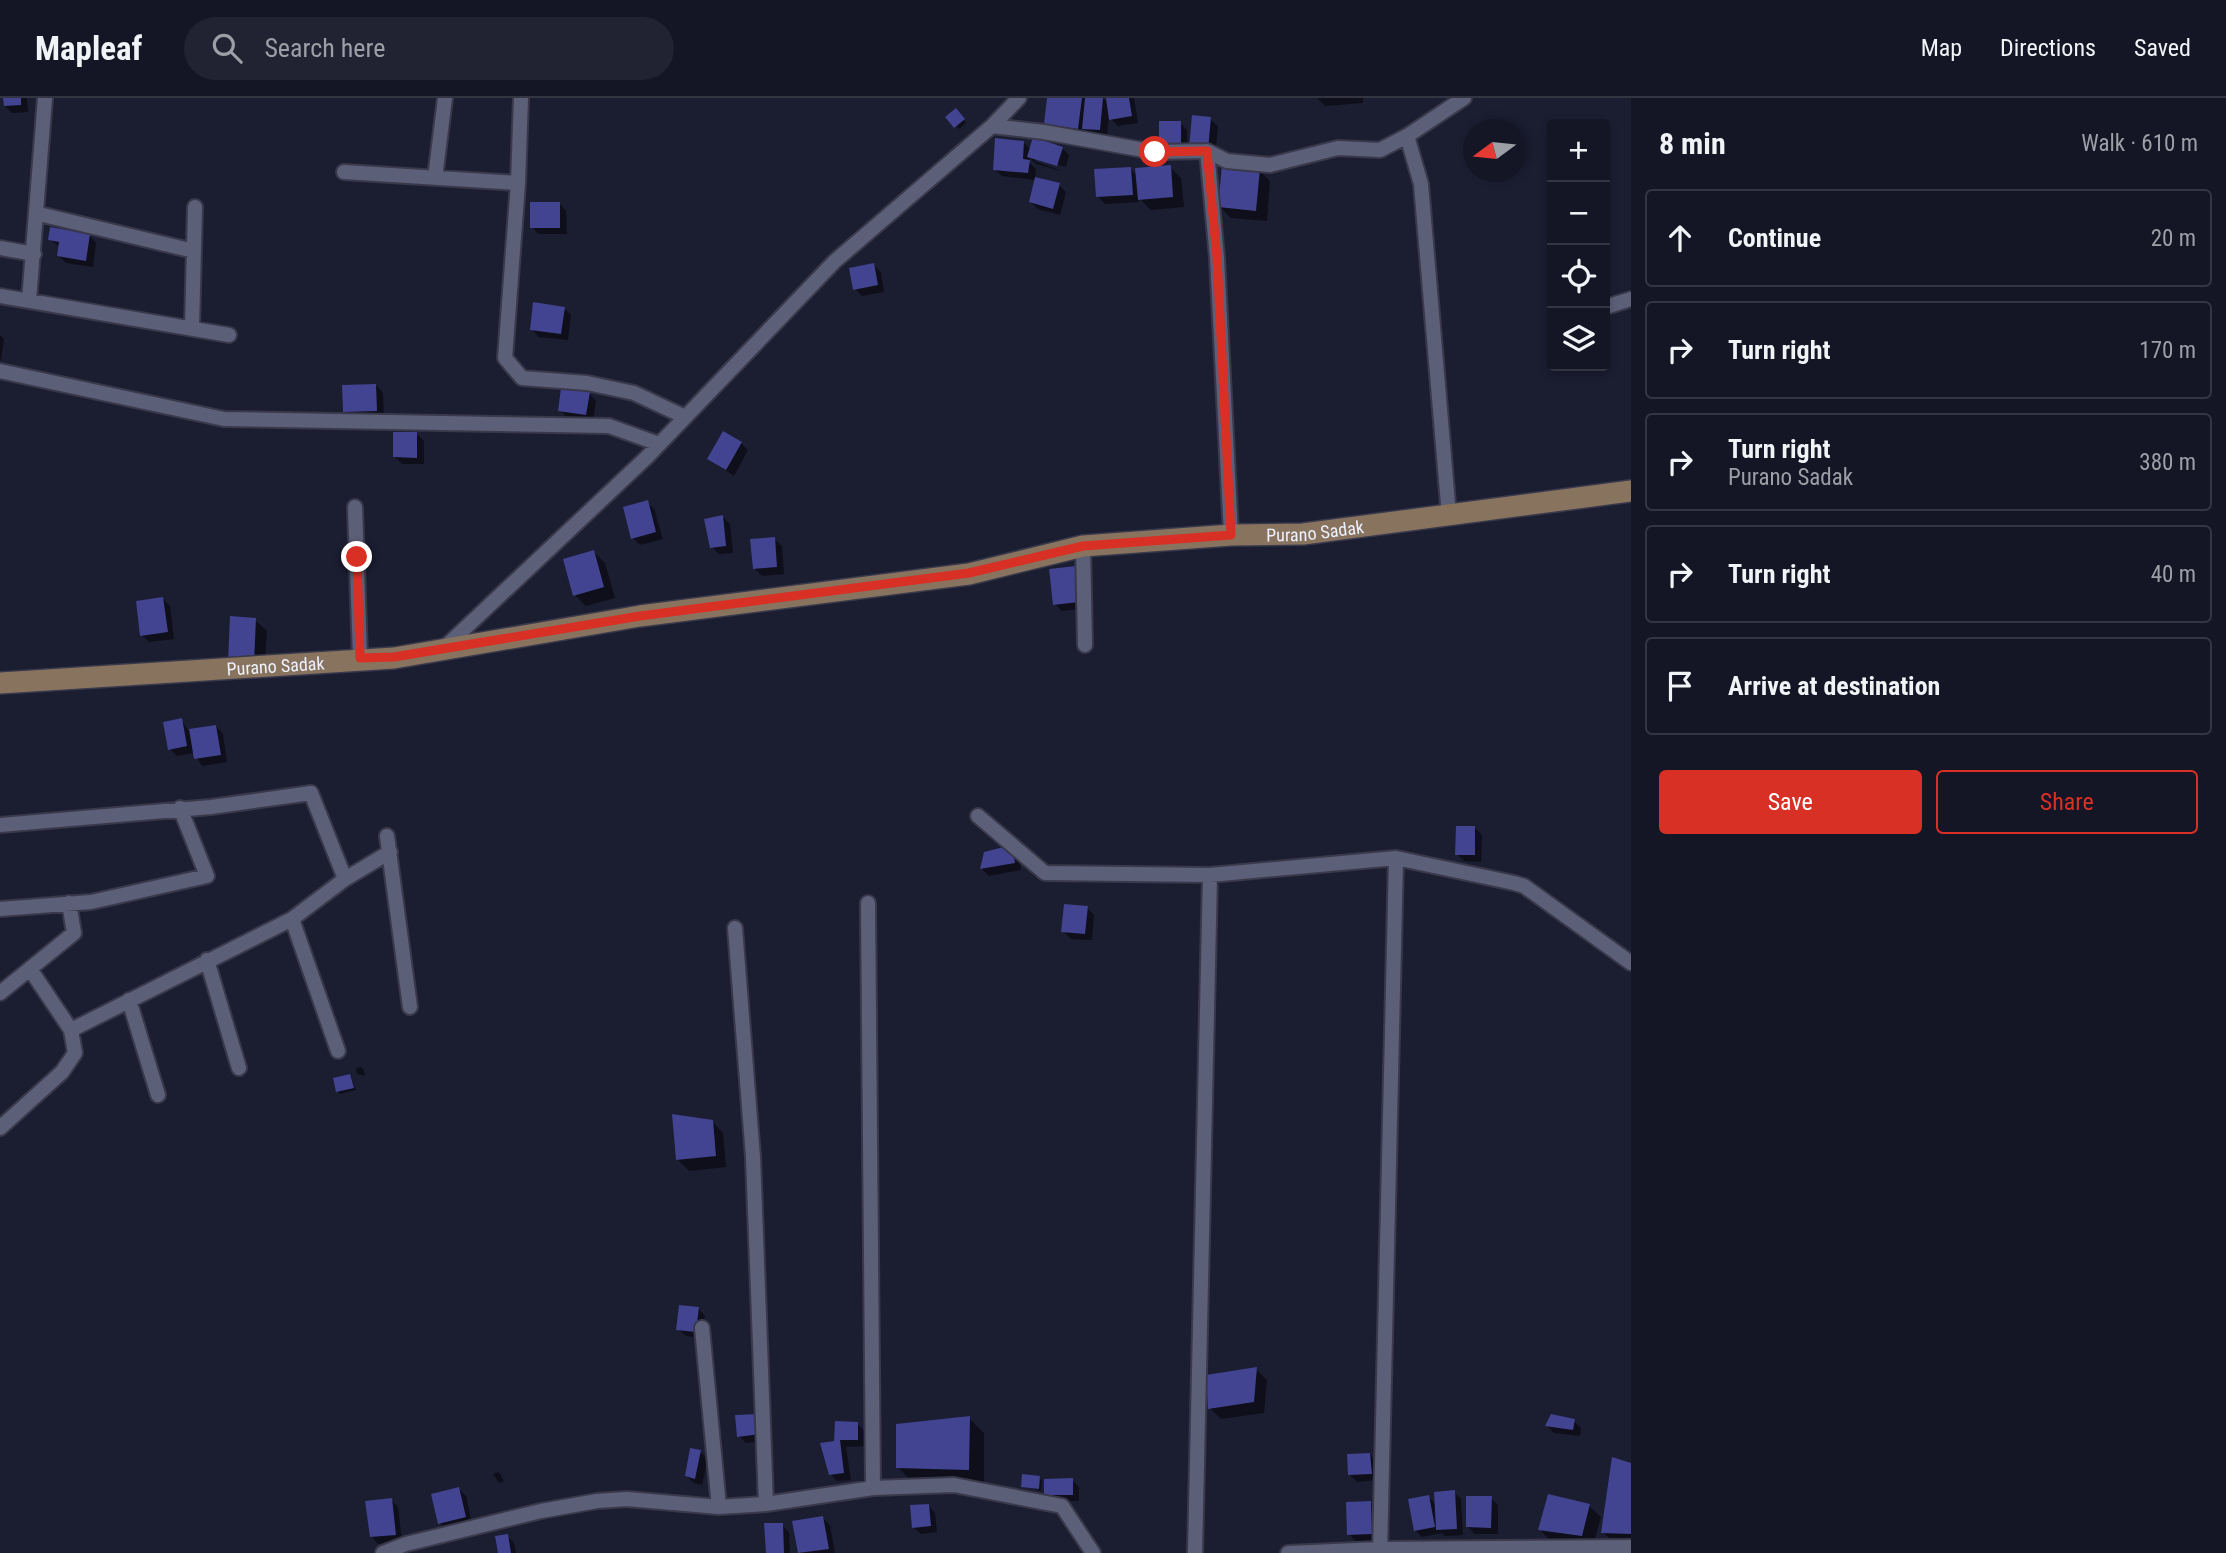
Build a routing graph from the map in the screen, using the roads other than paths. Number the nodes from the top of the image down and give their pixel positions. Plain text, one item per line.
1 (45, 98) edge
2 (445, 98) edge
3 (521, 98) edge
4 (1019, 98) edge
5 (1464, 98) edge
6 (992, 126) junction
7 (1407, 136) junction
8 (1207, 151) junction
9 (344, 172) dead end
10 (435, 178) junction
11 (518, 184) junction
12 (195, 206) dead end
13 (39, 214) junction
14 (0, 248) edge
15 (194, 251) junction
16 (34, 254) junction
17 (0, 296) edge
18 (1631, 299) edge
19 (29, 301) junction
20 (1610, 306) edge
21 (192, 328) junction
22 (229, 335) dead end
23 (0, 371) edge
24 (685, 417) junction
25 (659, 444) junction
26 (1631, 491) edge
27 (355, 507) dead end
28 (1449, 516) junction
29 (1231, 535) junction
30 (1083, 546) junction
31 (1085, 645) dead end
32 (443, 649) junction
33 (360, 658) junction
34 (0, 683) edge
35 (180, 808) junction
36 (978, 816) dead end
37 (0, 825) edge
38 (387, 836) dead end
39 (390, 852) junction
40 (1396, 858) junction
41 (1210, 875) junction
42 (345, 879) junction
43 (69, 903) junction
44 (867, 903) dead end
45 (0, 909) edge
46 (292, 919) junction
47 (735, 928) dead end
48 (207, 960) junction
49 (1631, 963) edge
50 (30, 969) junction
51 (0, 993) edge
52 (129, 1000) junction
53 (410, 1007) dead end
54 (71, 1030) junction
55 (338, 1051) dead end
56 (239, 1068) dead end
57 (158, 1095) dead end
58 (0, 1128) edge
59 (702, 1328) dead end
60 (873, 1488) junction
61 (766, 1504) junction
62 (719, 1507) junction
63 (1631, 1547) edge
64 (1380, 1551) edge
65 (383, 1553) edge
66 (1093, 1553) edge
67 (1195, 1553) edge
68 (1288, 1553) edge

1 - 13 street
2 - 10 street
3 - 11 street
4 - 6 street
5 - 7 street
6 - 8 street
6 - 24 street
7 - 8 street
7 - 28 street
8 - 29 street
9 - 10 street
10 - 11 street
11 - 24 street
12 - 15 street
13 - 15 street
13 - 16 street
14 - 16 street
15 - 21 street
16 - 19 street
17 - 19 street
18 - 20 street
19 - 21 street
21 - 22 street
23 - 25 street
24 - 25 street
25 - 32 street
26 - 28 main road, Purano Sadak
27 - 33 street
28 - 29 main road, Purano Sadak
29 - 30 main road, Purano Sadak
30 - 31 street
30 - 32 main road, Purano Sadak
32 - 33 main road, Purano Sadak
33 - 34 main road, Purano Sadak
35 - 37 street
35 - 42 street
35 - 43 street
36 - 41 street
38 - 39 street
39 - 42 street
39 - 53 street
40 - 41 street
40 - 49 street
40 - 64 street
41 - 67 street
42 - 46 street
43 - 45 street
43 - 50 street
44 - 60 street
46 - 48 street
46 - 55 street
47 - 61 street
48 - 52 street
48 - 56 street
50 - 51 street
50 - 54 street
52 - 54 street
52 - 57 street
54 - 58 street
59 - 62 street
60 - 61 street
60 - 66 street
61 - 62 street
62 - 65 street
63 - 64 street
64 - 68 street

